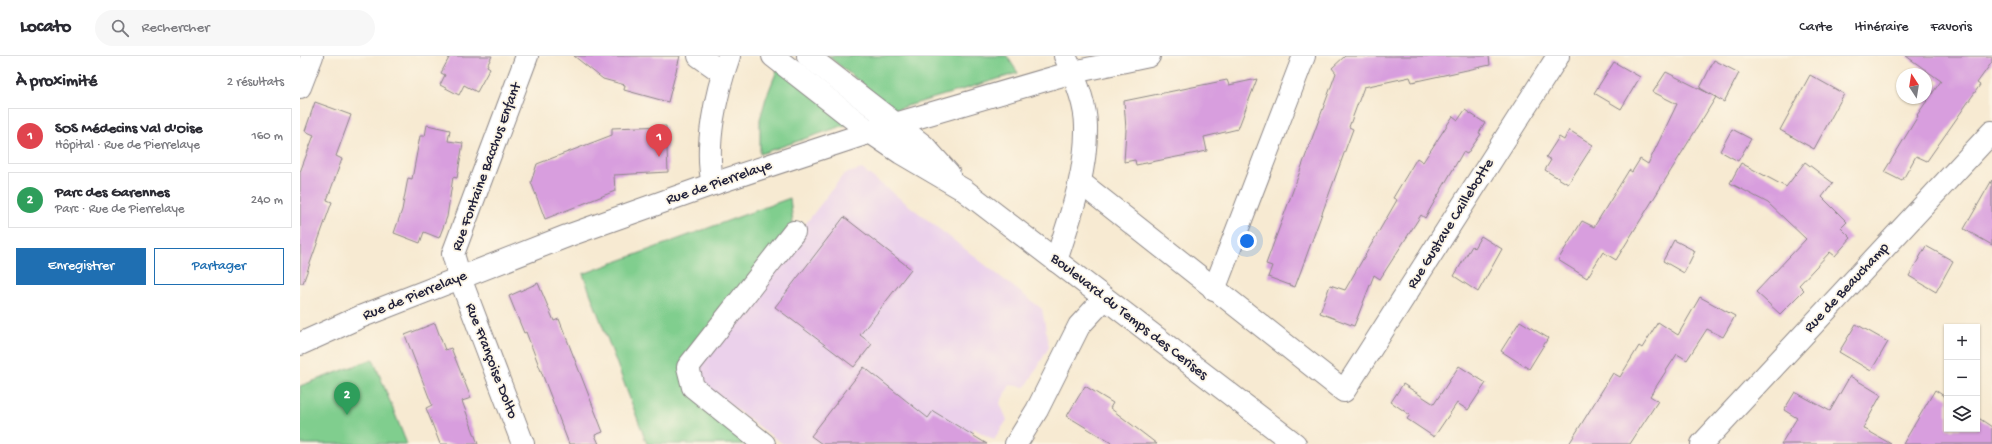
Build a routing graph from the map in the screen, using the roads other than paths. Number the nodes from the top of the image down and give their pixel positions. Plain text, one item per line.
1 (312, 56) edge
2 (527, 56) edge
3 (698, 56) edge
4 (773, 56) edge
5 (808, 56) edge
6 (1149, 56) edge
7 (1304, 56) edge
8 (1558, 56) edge
9 (726, 64) edge
10 (1069, 64) edge
11 (300, 87) edge
12 (895, 124) junction
13 (870, 132) junction
14 (1992, 132) edge
15 (1081, 183) junction
16 (713, 184) junction
17 (964, 190) junction
18 (794, 232) dead end
19 (1056, 261) junction
20 (460, 278) junction
21 (1214, 290) junction
22 (1104, 299) junction
23 (300, 344) edge
24 (523, 444) edge
25 (764, 444) edge
26 (1016, 444) edge
27 (1295, 444) edge
28 (1702, 444) edge

1 - 11 street
2 - 20 street, Rue Fontaine Bacchus Enfant
3 - 9 street
4 - 13 street, Boulevard du Temps des Cerises
5 - 12 street, Boulevard du Temps des Cerises
6 - 10 street, Rue de Pierrelaye
7 - 21 street
8 - 21 street, Rue Gustave Caillebotte
9 - 16 street
10 - 12 street, Rue de Pierrelaye
10 - 15 street
12 - 13 street, Rue de Pierrelaye
12 - 17 street, Boulevard du Temps des Cerises
13 - 16 street, Rue de Pierrelaye
13 - 17 street, Boulevard du Temps des Cerises
14 - 28 street, Rue de Beauchamp
15 - 19 street
15 - 21 street
16 - 20 street, Rue de Pierrelaye
17 - 19 street, Boulevard du Temps des Cerises
18 - 25 street
19 - 22 street, Boulevard du Temps des Cerises
20 - 23 street, Rue de Pierrelaye
20 - 24 street, Rue Françoise Dolto
22 - 26 street
22 - 27 street, Boulevard du Temps des Cerises

